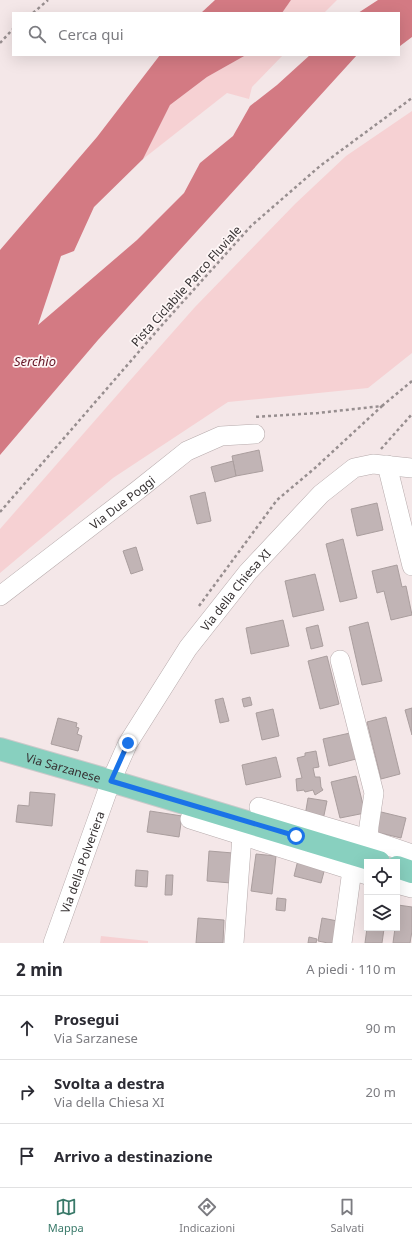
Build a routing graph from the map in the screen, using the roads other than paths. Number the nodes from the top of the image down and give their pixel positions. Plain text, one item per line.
1 (253, 425) road end
2 (387, 465) junction
3 (412, 468) edge
4 (412, 566) edge
5 (0, 596) edge
6 (340, 660) dead end
7 (0, 749) edge
8 (111, 781) junction
9 (259, 807) dead end
10 (190, 819) dead end
11 (242, 836) junction
12 (368, 839) junction
13 (412, 854) edge
14 (369, 859) edge
15 (400, 869) edge
16 (412, 872) edge
17 (360, 873) edge
18 (400, 885) edge
19 (412, 888) edge
20 (53, 943) edge
21 (234, 943) edge
22 (342, 943) edge
23 (351, 943) edge

1 - 5 street, Via Due Poggi
2 - 3 street, Via della Chiesa XI
2 - 4 street
2 - 8 street, Via della Chiesa XI
6 - 12 street
7 - 8 main road, Via Sarzanese
8 - 14 main road, Via Sarzanese
8 - 20 street, Via della Polveriera
9 - 12 street
10 - 11 street
11 - 17 street
11 - 21 street
12 - 13 street
15 - 16 main road
17 - 22 street
17 - 23 street
18 - 19 street

